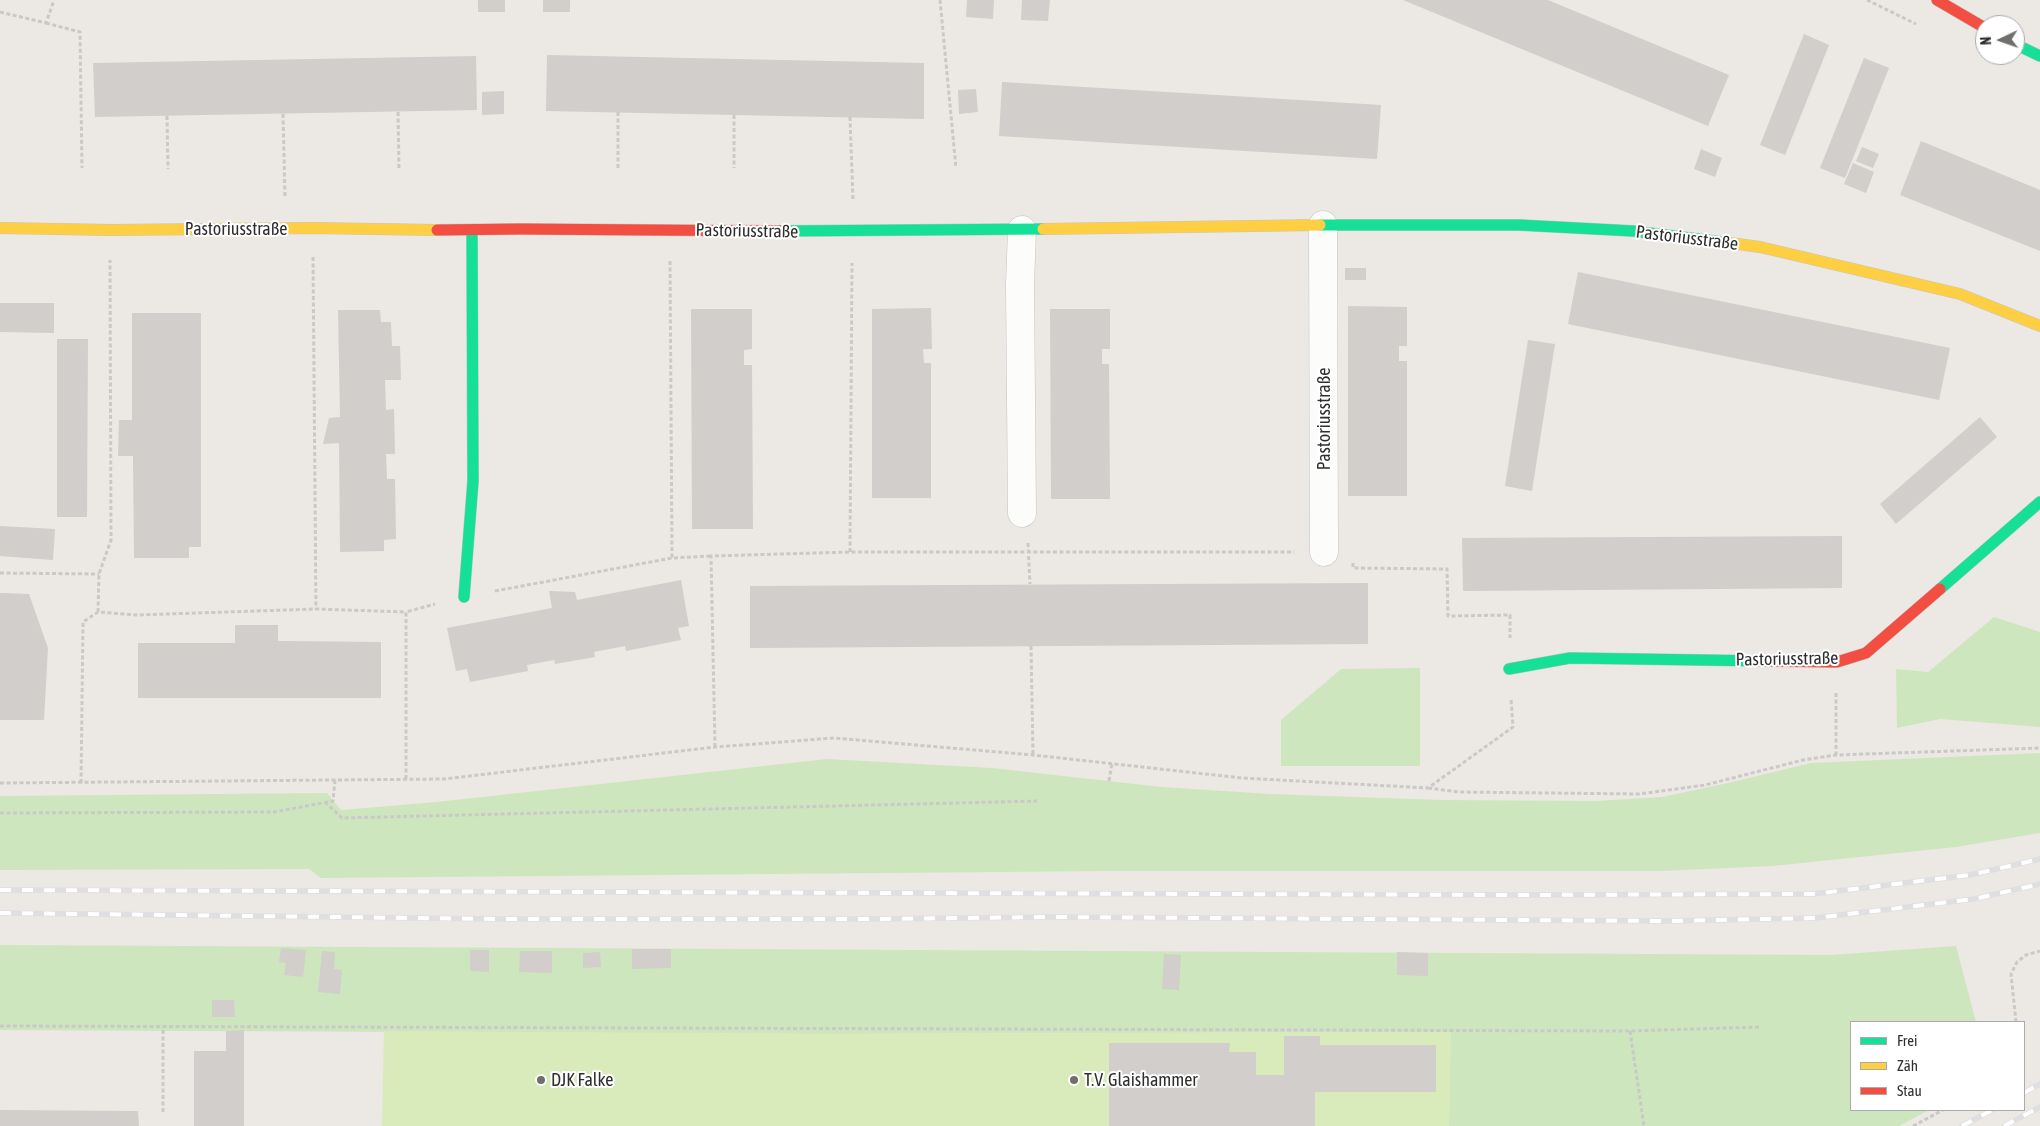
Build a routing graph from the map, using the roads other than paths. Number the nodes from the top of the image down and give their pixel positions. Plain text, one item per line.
1 (1937, 0) edge
2 (1975, 22) edge
3 (2025, 49) edge
4 (2040, 56) edge
5 (1323, 225) junction
6 (0, 228) edge
7 (1022, 230) junction
8 (472, 231) junction
9 (2040, 326) edge
10 (2040, 502) edge
11 (1022, 513) road end
12 (1324, 552) road end
13 (464, 597) road end
14 (1509, 669) road end

1 - 2 street
3 - 4 street
5 - 7 street, Pastoriusstraße
5 - 9 street, Pastoriusstraße
5 - 12 street, Pastoriusstraße
6 - 8 street, Pastoriusstraße
7 - 8 street, Pastoriusstraße
7 - 11 street
8 - 13 street
10 - 14 street, Pastoriusstraße

